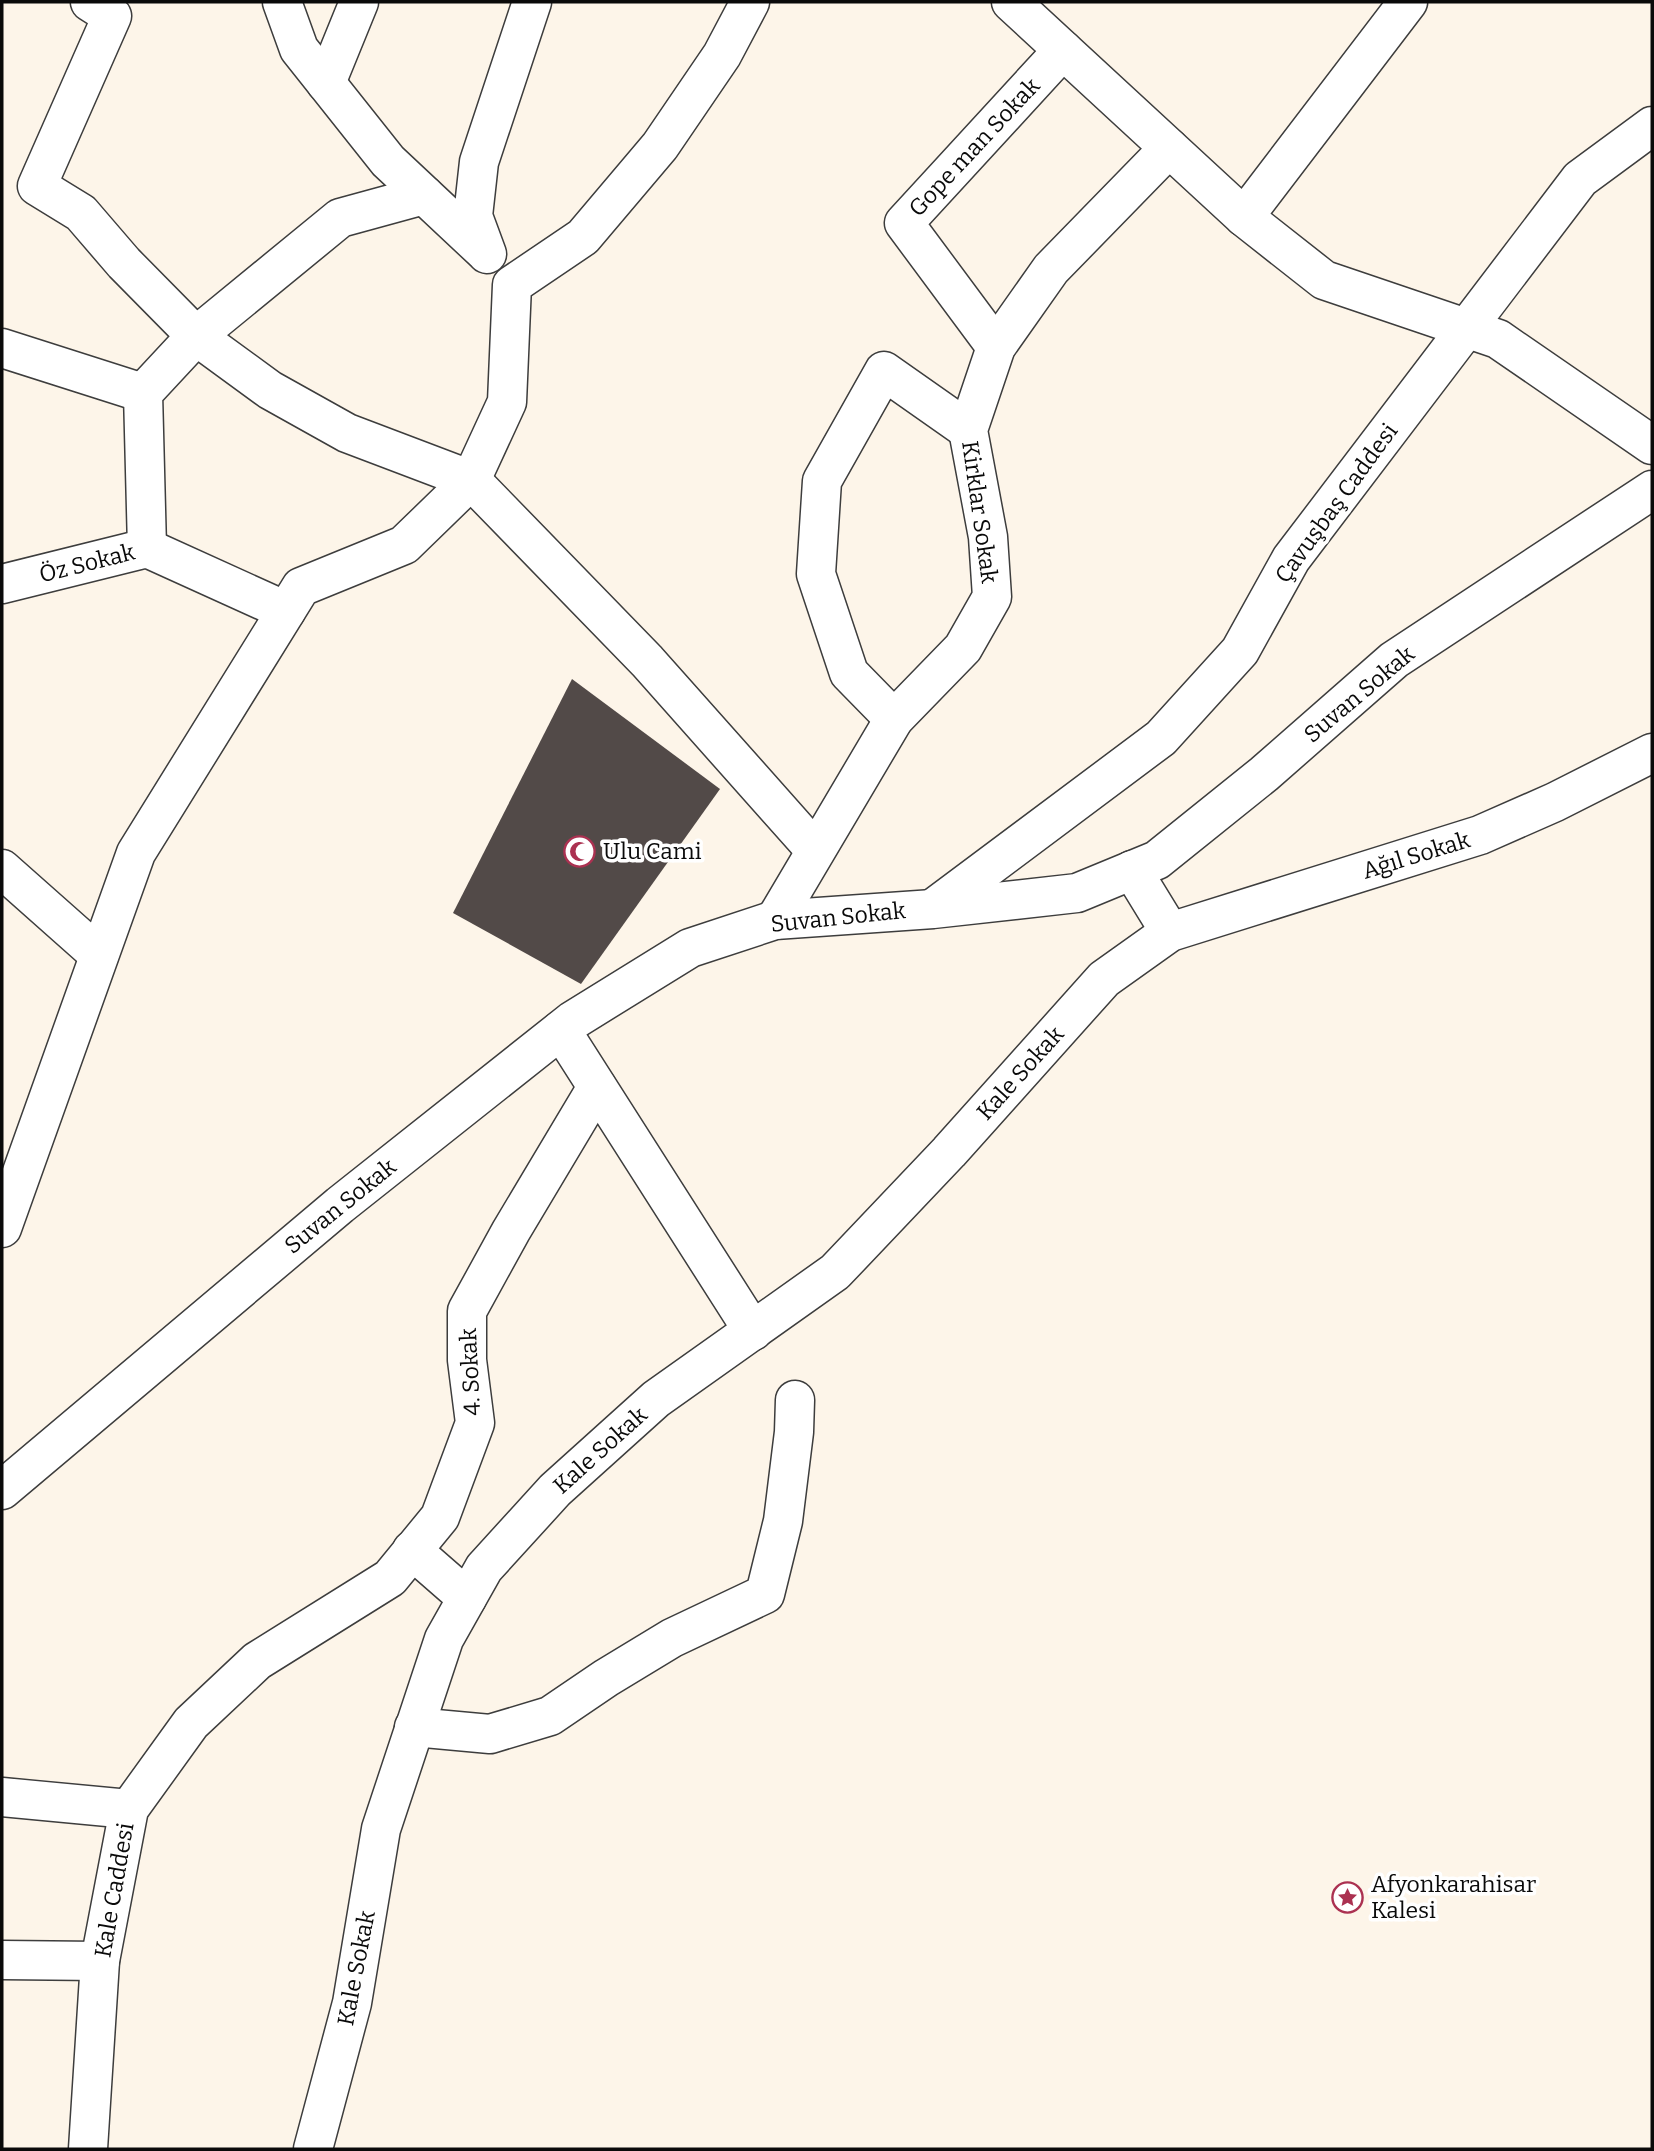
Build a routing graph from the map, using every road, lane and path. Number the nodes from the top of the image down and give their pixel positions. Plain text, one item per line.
1 (90, 2) edge
2 (282, 2) edge
3 (359, 2) edge
4 (532, 2) edge
5 (750, 2) edge
6 (1011, 2) edge
7 (1408, 2) edge
8 (1063, 50) junction
9 (326, 83) junction
10 (1652, 127) edge
11 (1169, 148) junction
12 (424, 195) junction
13 (1244, 217) junction
14 (484, 251) junction
15 (512, 285) junction
16 (1466, 328) junction
17 (196, 336) junction
18 (996, 347) junction
19 (2, 348) edge
20 (143, 393) junction
21 (968, 430) junction
22 (1652, 445) edge
23 (471, 480) junction
24 (1652, 489) edge
25 (147, 548) junction
26 (2, 584) edge
27 (286, 611) junction
28 (894, 719) junction
29 (1652, 753) edge
30 (815, 850) junction
31 (2, 869) edge
32 (1132, 870) junction
33 (933, 909) junction
34 (775, 920) junction
35 (1170, 932) junction
36 (99, 955) junction
37 (561, 1030) junction
38 (597, 1087) junction
39 (2, 1228) edge
40 (752, 1331) junction
41 (795, 1399) dead end
42 (2, 1490) edge
43 (412, 1550) junction
44 (467, 1598) junction
45 (414, 1727) junction
46 (2, 1797) edge
47 (129, 1808) junction
48 (2, 1960) edge
49 (100, 1961) junction
50 (88, 2149) edge
51 (313, 2149) edge

1 - 17 street
2 - 9 street
3 - 9 street
4 - 14 street
5 - 15 street
6 - 8 street
7 - 13 street
8 - 11 street
8 - 18 street, Gope man Sokak
9 - 12 street
10 - 16 street, Çavuşbaş Caddesi
11 - 13 street
11 - 18 street, Kirklar Sokak
12 - 14 street
12 - 17 street
13 - 16 street
14 - 15 street
15 - 23 street
16 - 22 street
16 - 33 street, Çavuşbaş Caddesi
17 - 20 street
17 - 23 street
18 - 21 street, Kirklar Sokak
19 - 20 street
20 - 25 street
21 - 28 street, Kirklar Sokak
21 - 28 street
23 - 27 street
23 - 30 street
24 - 32 street, Suvan Sokak
25 - 26 street, Öz Sokak
25 - 27 street, Öz Sokak
27 - 36 street
28 - 30 street, Kirklar Sokak
29 - 35 street, Ağıl Sokak
30 - 34 street, Kirklar Sokak
31 - 36 street
32 - 33 street, Suvan Sokak
32 - 35 street
33 - 34 street, Suvan Sokak
34 - 37 street, Suvan Sokak
35 - 40 street, Kale Sokak
36 - 39 street
37 - 38 street
37 - 42 street, Suvan Sokak
38 - 40 street
38 - 43 street, 4. Sokak
40 - 44 street, Kale Sokak
41 - 45 street
43 - 44 street
43 - 47 street, Kale Caddesi
44 - 45 street, Kale Sokak
45 - 51 street, Kale Sokak
46 - 47 street
47 - 49 street, Kale Caddesi
48 - 49 street
49 - 50 street, Kale Caddesi

